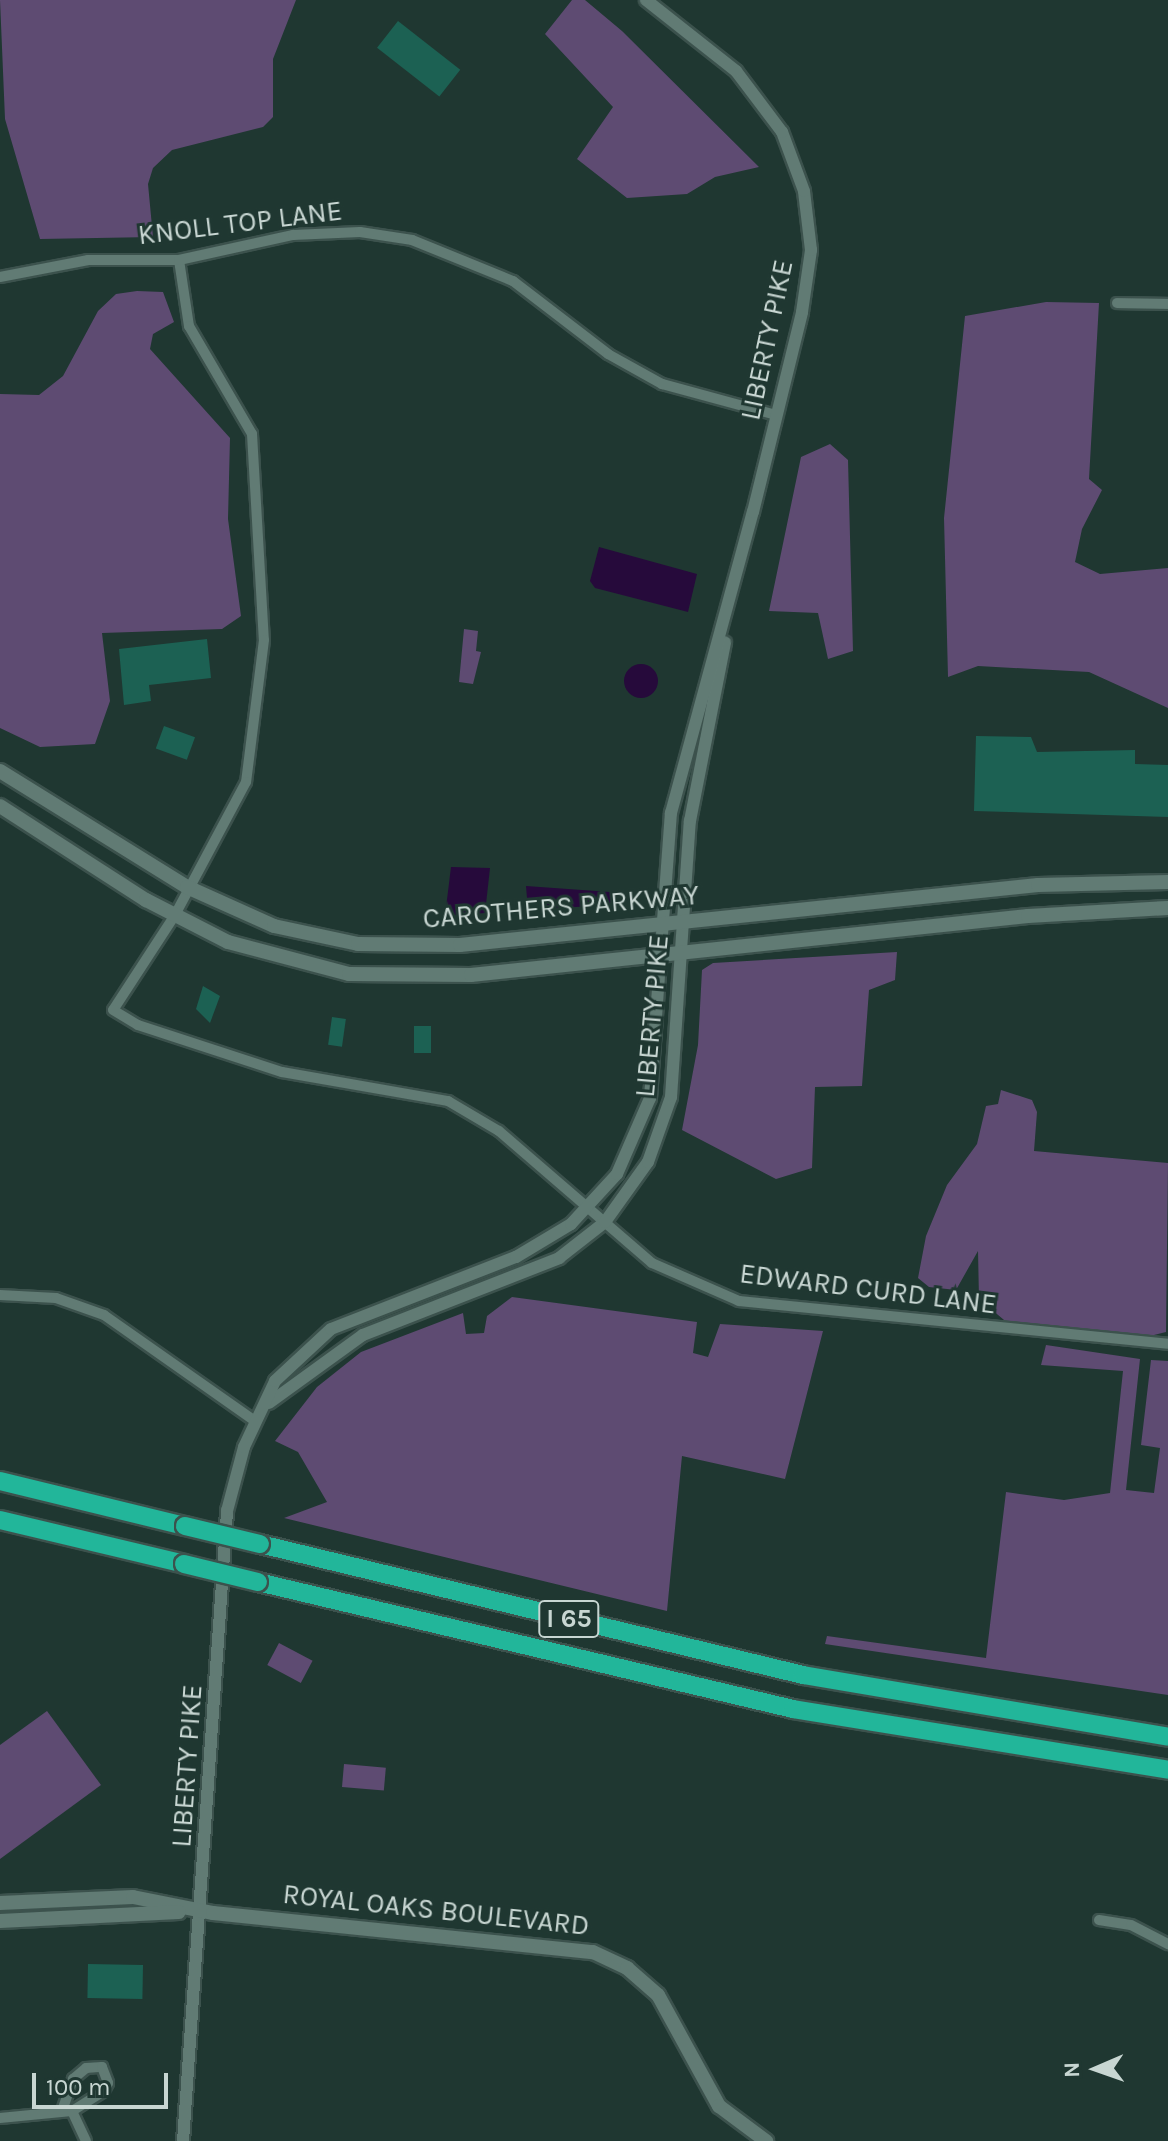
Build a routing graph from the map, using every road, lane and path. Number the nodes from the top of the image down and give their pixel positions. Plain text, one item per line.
1 (646, 0) edge
2 (179, 260) junction
3 (0, 277) edge
4 (1117, 303) dead end
5 (1168, 304) edge
6 (776, 415) junction
7 (753, 512) junction
8 (0, 771) edge
9 (0, 806) edge
10 (1168, 882) edge
11 (187, 887) junction
12 (1168, 908) edge
13 (175, 915) junction
14 (685, 922) junction
15 (663, 925) junction
16 (683, 952) junction
17 (661, 955) junction
18 (590, 1207) junction
19 (605, 1222) junction
20 (458, 1277) junction
21 (0, 1295) edge
22 (465, 1297) junction
23 (1168, 1344) edge
24 (269, 1403) junction
25 (256, 1422) junction
26 (0, 1481) edge
27 (0, 1520) edge
28 (1168, 1737) edge
29 (1168, 1770) edge
30 (0, 1903) edge
31 (202, 1911) junction
32 (1099, 1920) dead end
33 (0, 1921) edge
34 (1168, 1944) edge
35 (67, 2111) junction
36 (0, 2118) edge
37 (86, 2141) edge
38 (183, 2141) edge
39 (766, 2141) edge

1 - 6 street, LIBERTY PIKE
2 - 3 street, KNOLL TOP LANE
2 - 6 street, KNOLL TOP LANE
2 - 11 street
4 - 5 street
6 - 7 street, LIBERTY PIKE
7 - 14 street, LIBERTY PIKE
7 - 15 street, LIBERTY PIKE
8 - 11 main road, CAROTHERS PARKWAY
9 - 13 main road, CAROTHERS PARKWAY
10 - 14 main road, CAROTHERS PARKWAY
11 - 13 street
11 - 15 main road, CAROTHERS PARKWAY
12 - 16 main road, CAROTHERS PARKWAY
13 - 17 main road, CAROTHERS PARKWAY
13 - 18 street, EDWARD CURD LANE
14 - 15 main road, CAROTHERS PARKWAY
14 - 16 street, LIBERTY PIKE
15 - 17 street, LIBERTY PIKE
16 - 17 main road, CAROTHERS PARKWAY
16 - 19 street, LIBERTY PIKE
17 - 18 street, LIBERTY PIKE
18 - 19 street, EDWARD CURD LANE
18 - 20 street, LIBERTY PIKE
19 - 22 street, LIBERTY PIKE
19 - 23 street, EDWARD CURD LANE
20 - 22 street
20 - 24 street, LIBERTY PIKE
21 - 25 street
22 - 24 street, LIBERTY PIKE
24 - 25 street, LIBERTY PIKE
25 - 31 street, LIBERTY PIKE
26 - 28 highway, I 65, bridge
27 - 29 highway, I 65, bridge
30 - 31 main road
31 - 33 main road
31 - 38 street, LIBERTY PIKE
31 - 39 main road, ROYAL OAKS BOULEVARD
32 - 34 street
35 - 35 street
35 - 36 street
35 - 37 street

